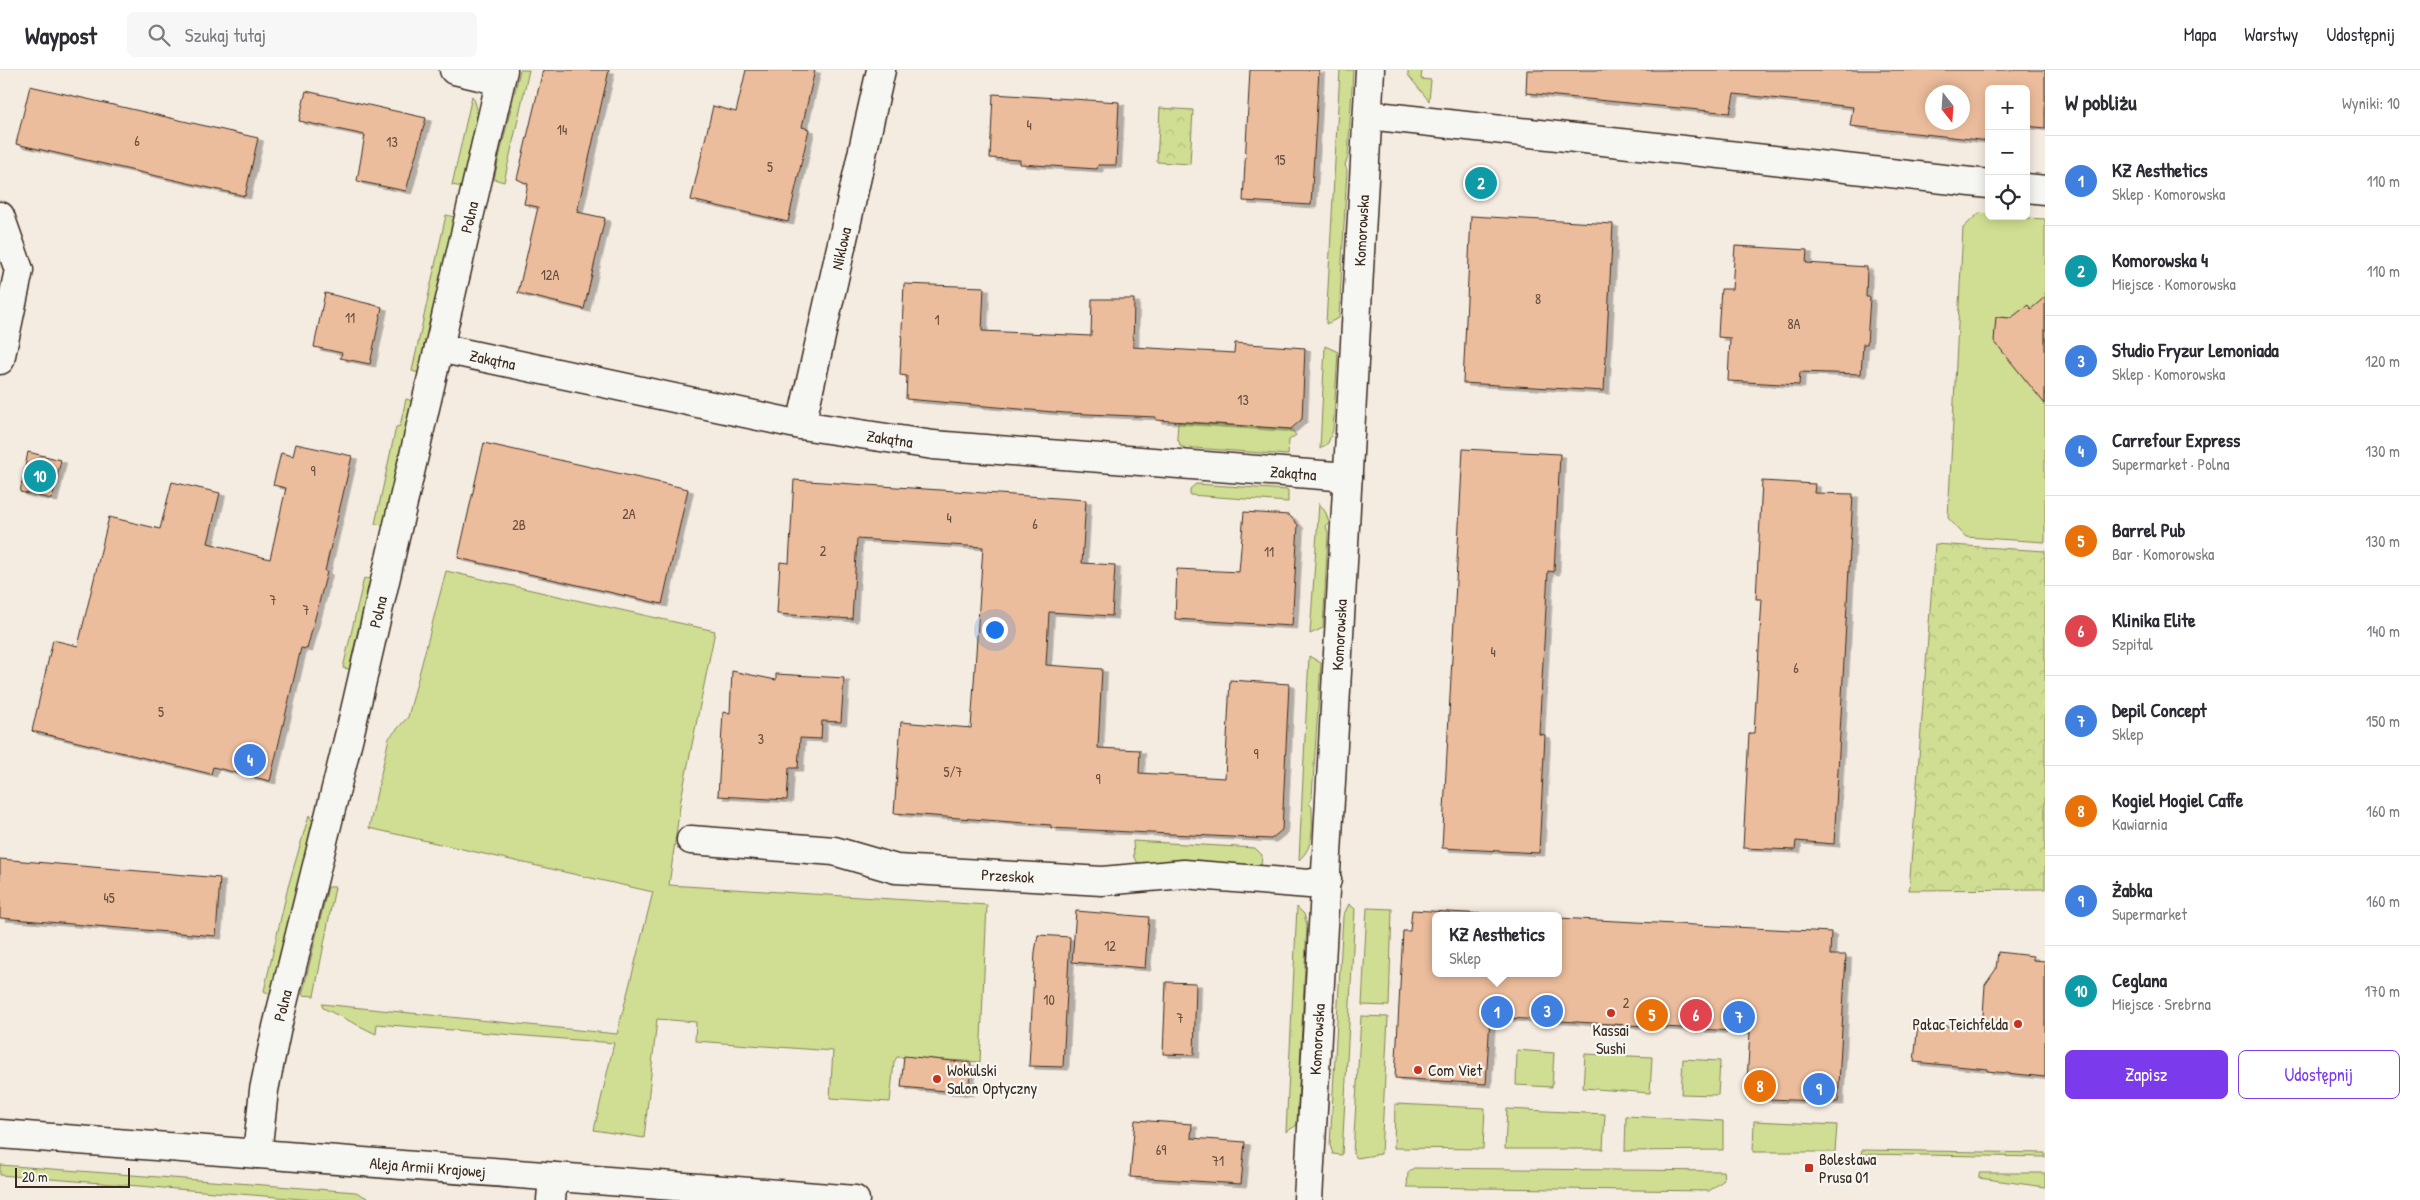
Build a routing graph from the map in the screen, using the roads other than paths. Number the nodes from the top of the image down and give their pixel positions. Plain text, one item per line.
1 (454, 70) edge
2 (881, 70) edge
3 (1370, 70) edge
4 (502, 75) edge
5 (1368, 115) junction
6 (1985, 184) edge
7 (2030, 188) edge
8 (2045, 190) edge
9 (0, 216) edge
10 (438, 348) junction
11 (0, 360) edge
12 (801, 426) junction
13 (1348, 477) junction
14 (691, 840) dead end
15 (1327, 880) junction
16 (0, 1134) edge
17 (257, 1154) junction
18 (552, 1189) edge
19 (855, 1200) edge
20 (1308, 1200) edge

1 - 4 street
2 - 12 street, Niklowa
3 - 5 street, Komorowska
4 - 10 street, Polna
5 - 6 street
5 - 13 street, Komorowska
7 - 8 street
9 - 11 street
10 - 12 street, Zakątna
10 - 17 street, Polna
12 - 13 street, Zakątna
13 - 15 street, Komorowska
14 - 15 street, Przeskok
15 - 20 street, Komorowska
16 - 17 street, Aleja Armii Krajowej
17 - 18 street, Aleja Armii Krajowej
18 - 19 street, Aleja Armii Krajowej

